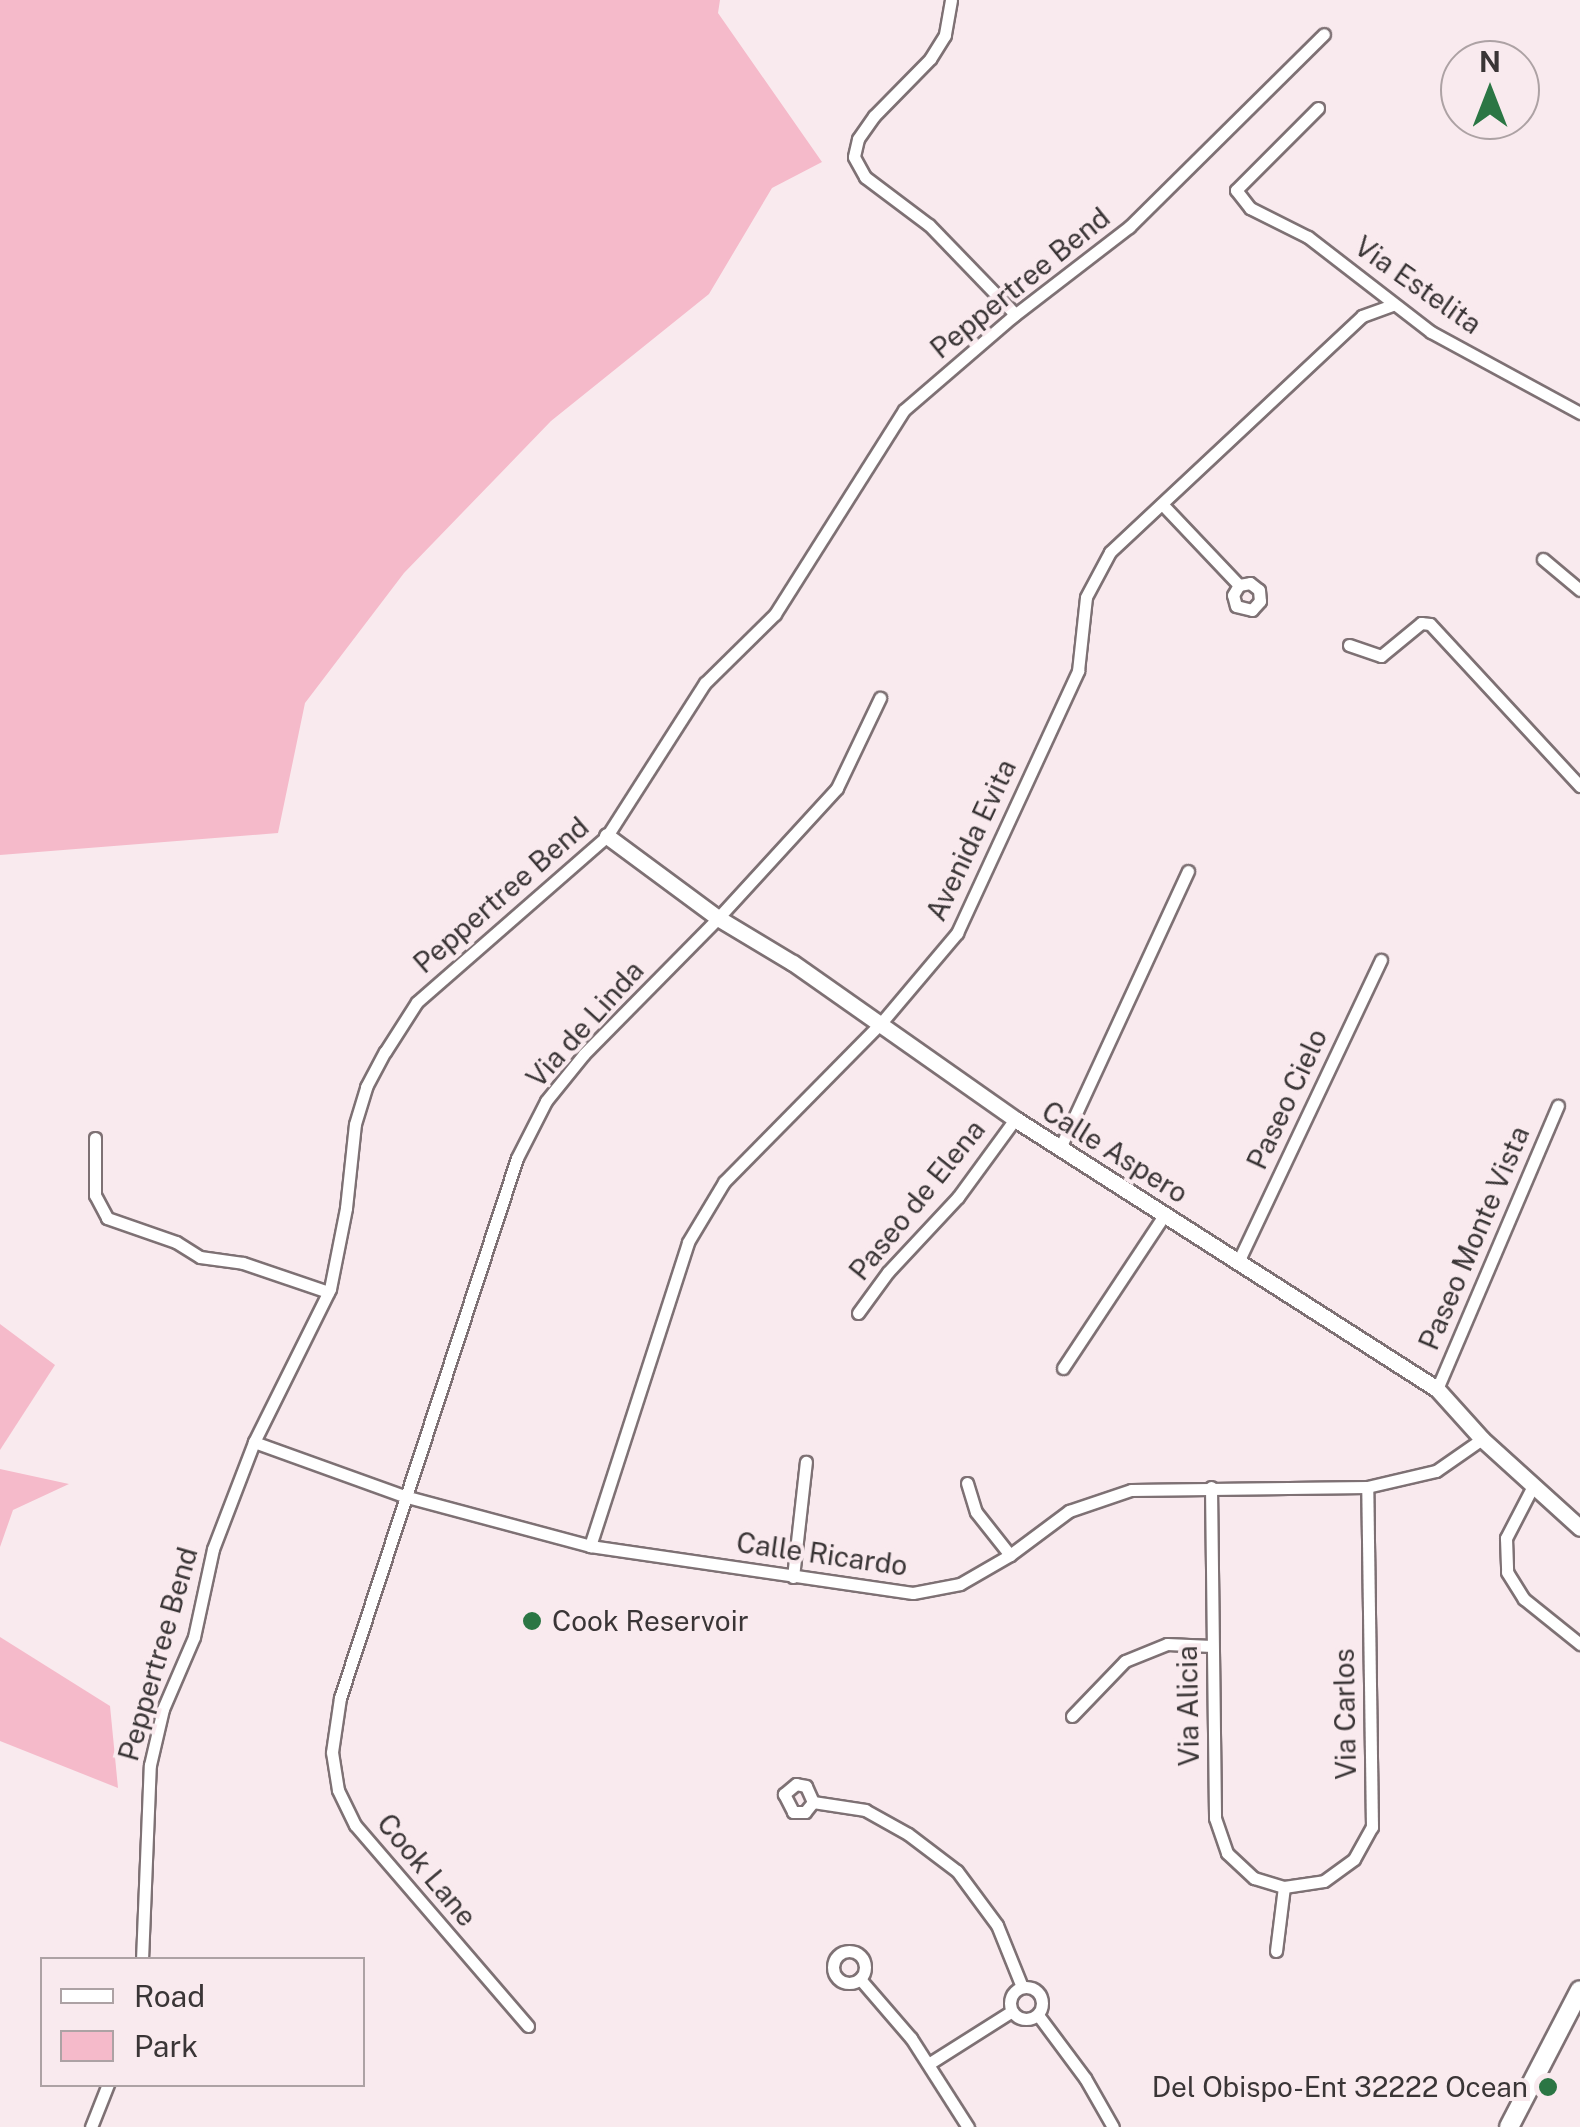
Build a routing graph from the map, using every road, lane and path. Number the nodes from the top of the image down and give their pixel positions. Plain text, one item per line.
1 (952, 0) edge
2 (1324, 34) dead end
3 (1318, 108) dead end
4 (1392, 305) junction
5 (1015, 314) junction
6 (1580, 414) edge
7 (1162, 504) junction
8 (1544, 559) dead end
9 (1239, 586) dead end
10 (1580, 590) edge
11 (1349, 645) dead end
12 (880, 698) dead end
13 (1580, 786) edge
14 (607, 836) junction
15 (1188, 871) dead end
16 (718, 918) junction
17 (1380, 960) dead end
18 (880, 1023) junction
19 (1558, 1106) dead end
20 (1014, 1118) junction
21 (94, 1138) dead end
22 (1060, 1148) junction
23 (1165, 1214) junction
24 (1239, 1260) junction
25 (328, 1292) junction
26 (858, 1313) dead end
27 (1063, 1368) dead end
28 (1437, 1389) junction
29 (1482, 1439) junction
30 (254, 1442) junction
31 (806, 1462) dead end
32 (967, 1483) dead end
33 (1534, 1486) junction
34 (1211, 1487) junction
35 (1367, 1487) junction
36 (404, 1496) junction
37 (1580, 1528) edge
38 (590, 1546) junction
39 (1010, 1555) junction
40 (793, 1577) junction
41 (1580, 1644) edge
42 (1212, 1646) junction
43 (1072, 1716) dead end
44 (813, 1802) dead end
45 (1284, 1887) junction
46 (1276, 1951) dead end
47 (142, 1957) edge
48 (860, 1979) dead end
49 (1022, 1987) junction
50 (1580, 1990) edge
51 (1012, 2012) junction
52 (1038, 2014) junction
53 (528, 2026) dead end
54 (930, 2064) junction
55 (107, 2087) edge
56 (91, 2127) edge
57 (968, 2127) edge
58 (1113, 2127) edge
59 (1509, 2127) edge

1 - 5 street
2 - 5 street, Peppertree Bend
3 - 4 street, Via Estelita
4 - 6 street, Via Estelita
4 - 7 street, Avenida Evita
5 - 14 street, Peppertree Bend
7 - 9 street
7 - 18 street, Avenida Evita
8 - 10 street
11 - 13 street
12 - 16 street, Via de Linda
14 - 16 street, Calle Aspero
14 - 25 street, Peppertree Bend
15 - 22 street
16 - 18 street, Calle Aspero
16 - 36 street, Via de Linda
17 - 24 street, Paseo Cielo
18 - 20 street, Calle Aspero
18 - 38 street, Avenida Evita
19 - 28 street, Paseo Monte Vista
20 - 22 street, Calle Aspero
20 - 26 street, Paseo de Elena
21 - 25 street
22 - 23 street, Calle Aspero
23 - 24 street, Calle Aspero
23 - 27 street
24 - 28 street, Calle Aspero
25 - 30 street, Peppertree Bend
28 - 29 street, Calle Aspero
29 - 33 street, Calle Aspero
29 - 35 street, Calle Ricardo
30 - 36 street, Calle Ricardo
30 - 47 street, Peppertree Bend
31 - 40 street
32 - 39 street
33 - 37 street, Calle Aspero
33 - 41 street
34 - 35 street, Calle Ricardo
34 - 39 street, Calle Ricardo
34 - 42 street, Via Alicia
35 - 45 street, Via Carlos
36 - 38 street, Calle Ricardo
36 - 53 street, Cook Lane
38 - 40 street, Calle Ricardo
39 - 40 street, Calle Ricardo
42 - 43 street
42 - 45 street, Via Alicia
44 - 49 street
45 - 46 street
48 - 54 street
49 - 51 street
49 - 52 street
50 - 59 main road
51 - 52 street
51 - 54 street
52 - 58 street
54 - 57 street
55 - 56 street

